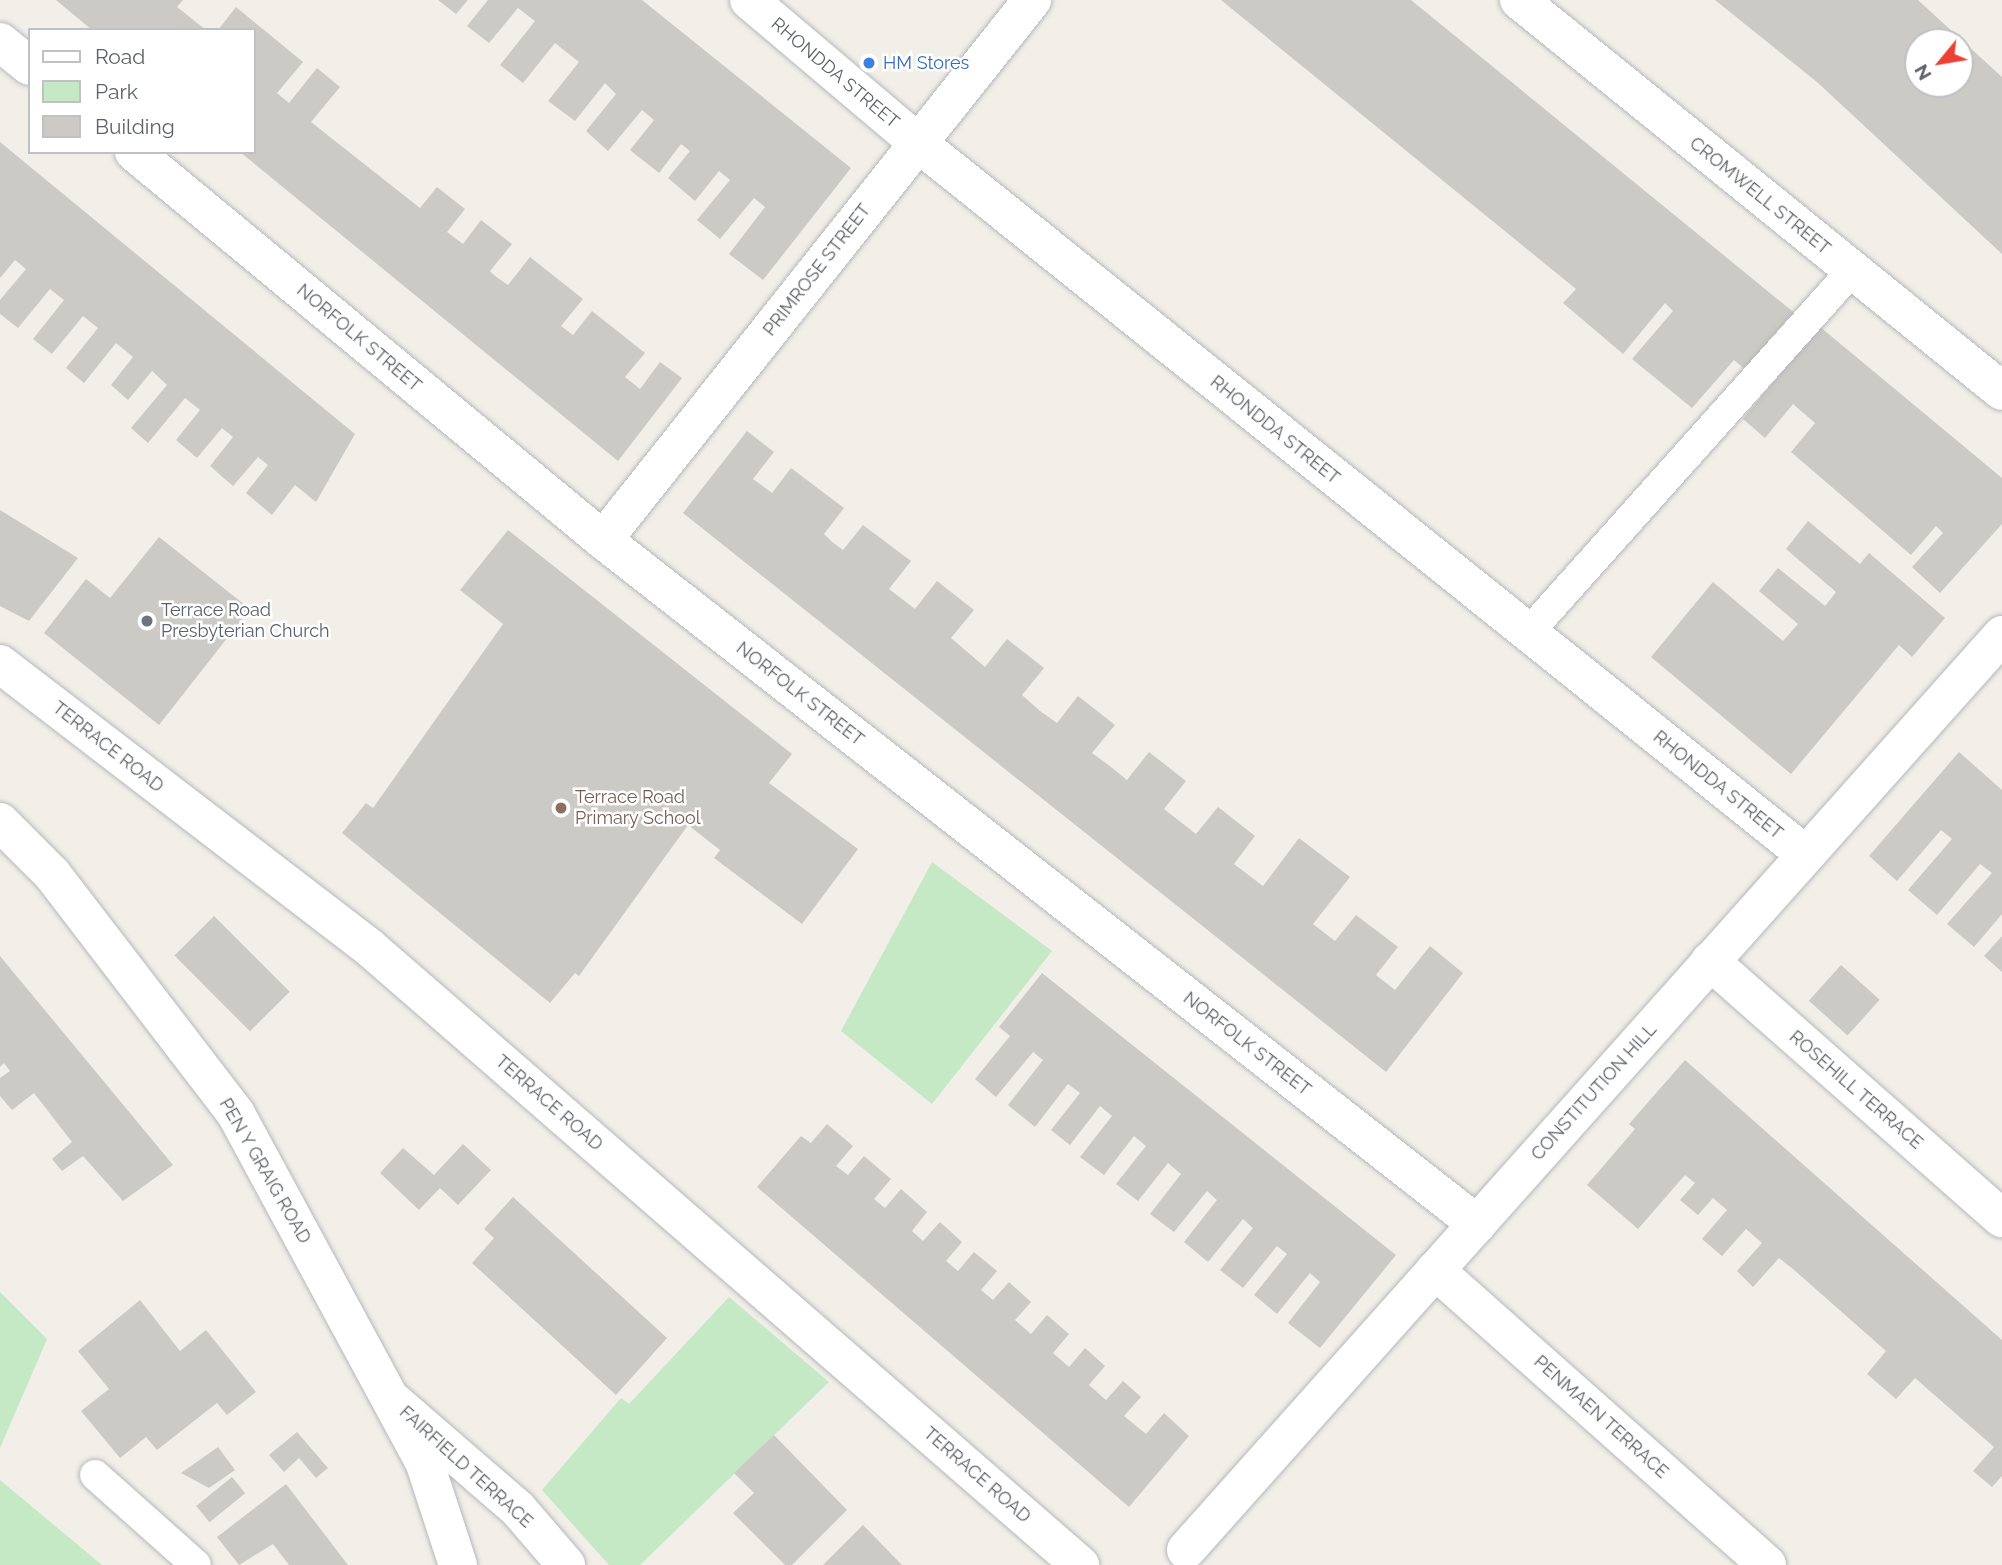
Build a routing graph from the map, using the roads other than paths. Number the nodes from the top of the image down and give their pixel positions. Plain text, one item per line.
1 (749, 0) edge
2 (1032, 0) edge
3 (1519, 0) edge
4 (0, 41) edge
5 (28, 64) edge
6 (918, 144) junction
7 (136, 154) edge
8 (1852, 271) junction
9 (2002, 391) edge
10 (603, 540) junction
11 (1528, 633) junction
12 (1997, 650) edge
13 (0, 664) edge
14 (0, 822) edge
15 (1805, 855) junction
16 (1710, 961) junction
17 (2002, 1218) edge
18 (1477, 1224) junction
19 (1435, 1270) junction
20 (393, 1401) junction
21 (95, 1475) dead end
22 (1186, 1549) dead end
23 (197, 1565) edge
24 (458, 1565) edge
25 (566, 1565) edge
26 (1080, 1565) edge
27 (1767, 1565) edge

1 - 6 street, RHONDDA STREET
2 - 6 street, PRIMROSE STREET
3 - 8 street, CROMWELL STREET
4 - 5 street
6 - 10 street, PRIMROSE STREET
6 - 11 street, RHONDDA STREET
7 - 10 street, NORFOLK STREET
8 - 9 street, CROMWELL STREET
8 - 11 lane
10 - 18 street, NORFOLK STREET
11 - 15 street, RHONDDA STREET
12 - 15 street, CONSTITUTION HILL
13 - 26 street, TERRACE ROAD
14 - 20 street, PEN Y GRAIG ROAD
15 - 16 street, CONSTITUTION HILL
16 - 17 street, ROSEHILL TERRACE
16 - 18 street, CONSTITUTION HILL
18 - 19 street, CONSTITUTION HILL
19 - 22 street, CONSTITUTION HILL
19 - 27 street, PENMAEN TERRACE
20 - 24 street, PEN Y GRAIG ROAD
20 - 25 street, FAIRFIELD TERRACE
21 - 23 lane

